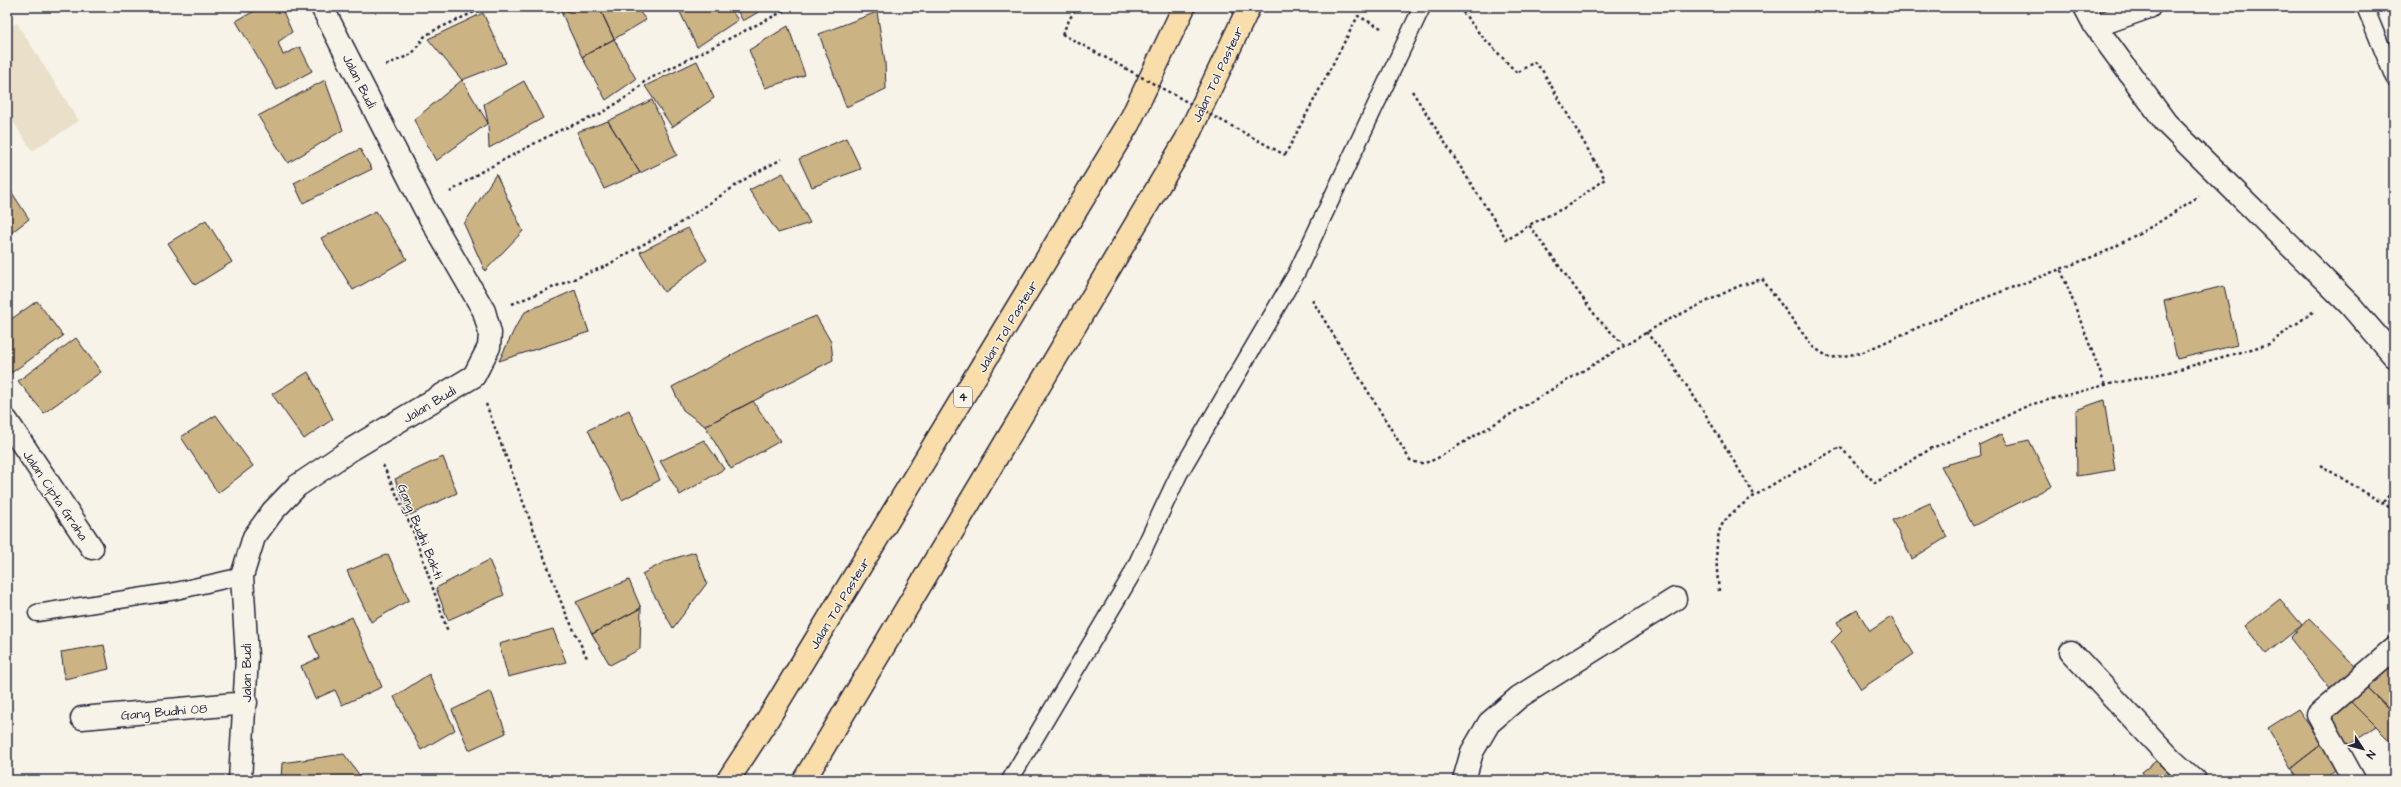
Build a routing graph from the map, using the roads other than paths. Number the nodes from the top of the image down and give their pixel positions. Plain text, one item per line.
1 (322, 7) edge
2 (1184, 7) edge
3 (1249, 7) edge
4 (1422, 7) edge
5 (2085, 7) edge
6 (2149, 7) edge
7 (2365, 7) edge
8 (2095, 26) junction
9 (2394, 78) edge
10 (2394, 356) edge
11 (7, 421) edge
12 (92, 548) dead end
13 (242, 576) junction
14 (1675, 599) dead end
15 (37, 613) dead end
16 (2394, 649) edge
17 (2071, 652) dead end
18 (246, 703) junction
19 (82, 718) dead end
20 (240, 780) edge
21 (728, 780) edge
22 (804, 780) edge
23 (1010, 780) edge
24 (1464, 780) edge
25 (2194, 780) edge
26 (2354, 780) edge

1 - 13 street, Jalan Budi
2 - 21 highway, Jalan Tol Pasteur / 4
3 - 22 highway, Jalan Tol Pasteur
4 - 23 lane
5 - 8 street
6 - 8 street
7 - 9 lane
8 - 10 street
11 - 12 street, Jalan Cipta Graha
13 - 15 lane
13 - 18 street, Jalan Budi
14 - 24 street
16 - 26 street
17 - 25 street
18 - 19 street, Gang Budhi 08
18 - 20 street, Jalan Budi

